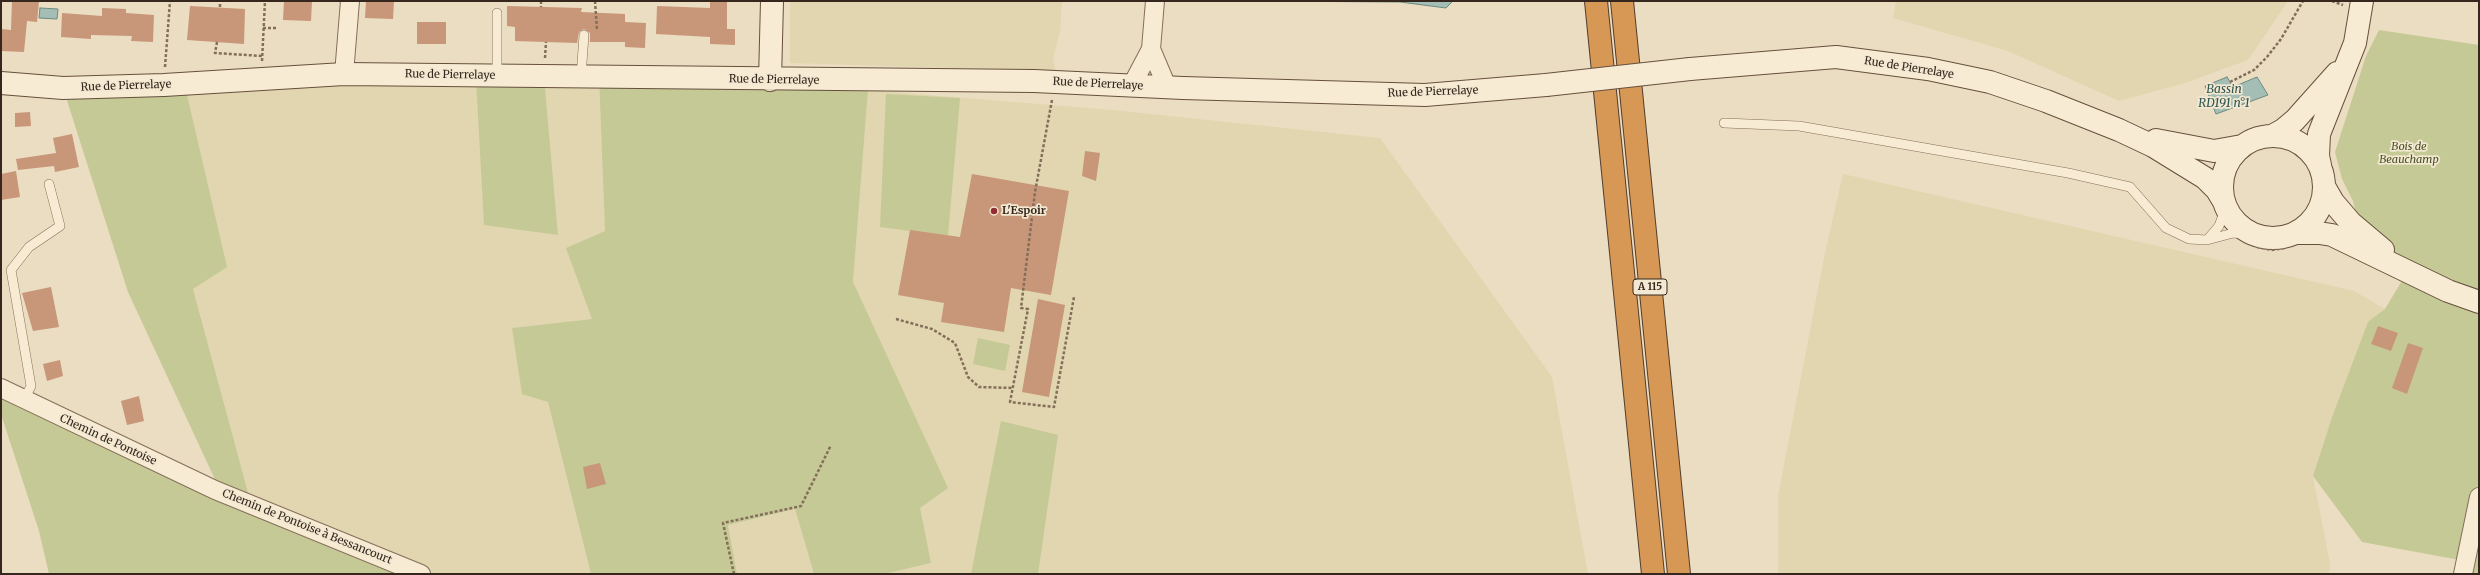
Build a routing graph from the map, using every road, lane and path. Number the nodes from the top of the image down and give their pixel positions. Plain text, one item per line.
1 (170, 1) edge
2 (220, 1) edge
3 (265, 1) edge
4 (350, 1) edge
5 (541, 1) edge
6 (772, 1) edge
7 (1155, 1) edge
8 (1596, 1) edge
9 (1622, 1) edge
10 (2303, 1) edge
11 (2362, 1) edge
12 (220, 7) dead end
13 (541, 7) dead end
14 (497, 14) dead end
15 (263, 28) junction
16 (277, 28) dead end
17 (584, 35) dead end
18 (217, 42) dead end
19 (1151, 49) junction
20 (262, 56) junction
21 (2346, 63) junction
22 (344, 74) junction
23 (497, 76) junction
24 (580, 77) junction
25 (261, 79) junction
26 (770, 80) junction
27 (1056, 82) junction
28 (2230, 82) dead end
29 (1, 84) edge
30 (164, 85) junction
31 (1132, 85) junction
32 (1167, 87) junction
33 (1724, 123) dead end
34 (2118, 130) junction
35 (2272, 136) junction
36 (2242, 146) junction
37 (2320, 165) junction
38 (49, 184) dead end
39 (2325, 188) junction
40 (2225, 204) junction
41 (2297, 233) junction
42 (2253, 235) junction
43 (2207, 240) junction
44 (2416, 275) junction
45 (1074, 297) dead end
46 (2479, 302) edge
47 (896, 319) dead end
48 (1, 388) edge
49 (1013, 388) junction
50 (24, 400) junction
51 (831, 445) dead end
52 (215, 490) joint
53 (2479, 497) edge
54 (421, 574) edge
55 (734, 574) edge
56 (1653, 574) edge
57 (1679, 574) edge
58 (2463, 574) edge

1 - 30 path
2 - 12 path
3 - 15 path
4 - 22 street
5 - 13 path
6 - 26 main road
7 - 19 street
8 - 56 highway, A 115
9 - 57 highway, A 115
10 - 28 path
11 - 21 main road
14 - 23 lane
15 - 16 path
15 - 20 path
17 - 24 lane
18 - 20 path
19 - 31 street
19 - 32 street
20 - 25 path
21 - 35 main road
21 - 37 main road
22 - 23 main road, Rue de Pierrelaye
22 - 25 main road, Rue de Pierrelaye
23 - 24 main road, Rue de Pierrelaye
24 - 26 main road, Rue de Pierrelaye
25 - 30 main road, Rue de Pierrelaye
26 - 27 main road, Rue de Pierrelaye
27 - 31 main road, Rue de Pierrelaye
27 - 49 path
29 - 30 main road, Rue de Pierrelaye
31 - 32 main road, Rue de Pierrelaye
32 - 34 main road, Rue de Pierrelaye, bridge
33 - 43 lane
34 - 36 main road, Rue de Pierrelaye
34 - 40 main road, Rue de Pierrelaye
35 - 36 main road
35 - 37 main road
36 - 40 main road
37 - 39 main road
38 - 50 lane
39 - 41 main road
39 - 44 main road
40 - 42 main road
40 - 43 lane
41 - 42 main road
41 - 44 main road
42 - 43 lane
44 - 46 main road
45 - 49 path
47 - 49 path
48 - 50 street, Chemin de Pontoise
50 - 52 street, Chemin de Pontoise
51 - 55 path
52 - 54 street, Chemin de Pontoise à Bessancourt
53 - 58 street

